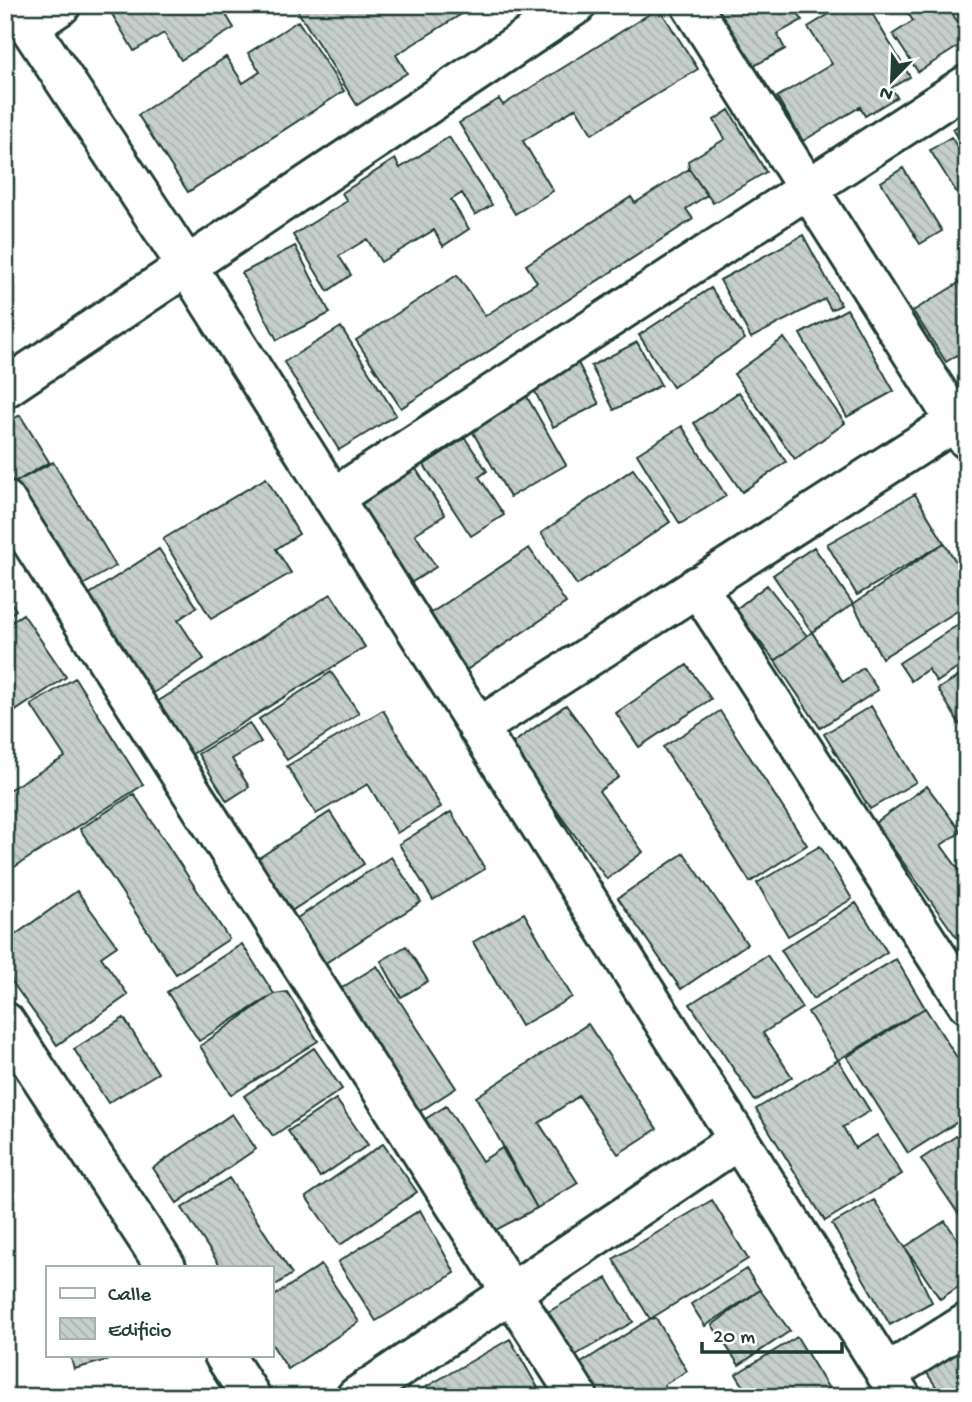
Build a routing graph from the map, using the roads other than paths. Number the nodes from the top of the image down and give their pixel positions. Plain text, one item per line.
1 (61, 5) edge
2 (576, 5) edge
3 (691, 5) edge
4 (22, 16) edge
5 (967, 85) edge
6 (807, 189) junction
7 (187, 266) junction
8 (5, 388) edge
9 (963, 425) edge
10 (333, 498) junction
11 (5, 500) edge
12 (698, 586) junction
13 (478, 727) junction
14 (967, 1003) edge
15 (5, 1022) edge
16 (738, 1140) junction
17 (165, 1266) edge
18 (512, 1292) junction
19 (967, 1323) edge
20 (225, 1356) edge
21 (894, 1385) edge
22 (251, 1397) edge
23 (356, 1397) edge
24 (578, 1397) edge

1 - 4 street
2 - 7 street
3 - 6 street
4 - 7 street
5 - 6 street
6 - 9 street
6 - 10 street
7 - 8 street
7 - 10 street
9 - 12 street
10 - 13 street
11 - 18 street
12 - 13 street
12 - 14 street
13 - 16 street
15 - 17 street
16 - 18 street
16 - 21 street
18 - 23 street
18 - 24 street
19 - 21 street
20 - 22 street

